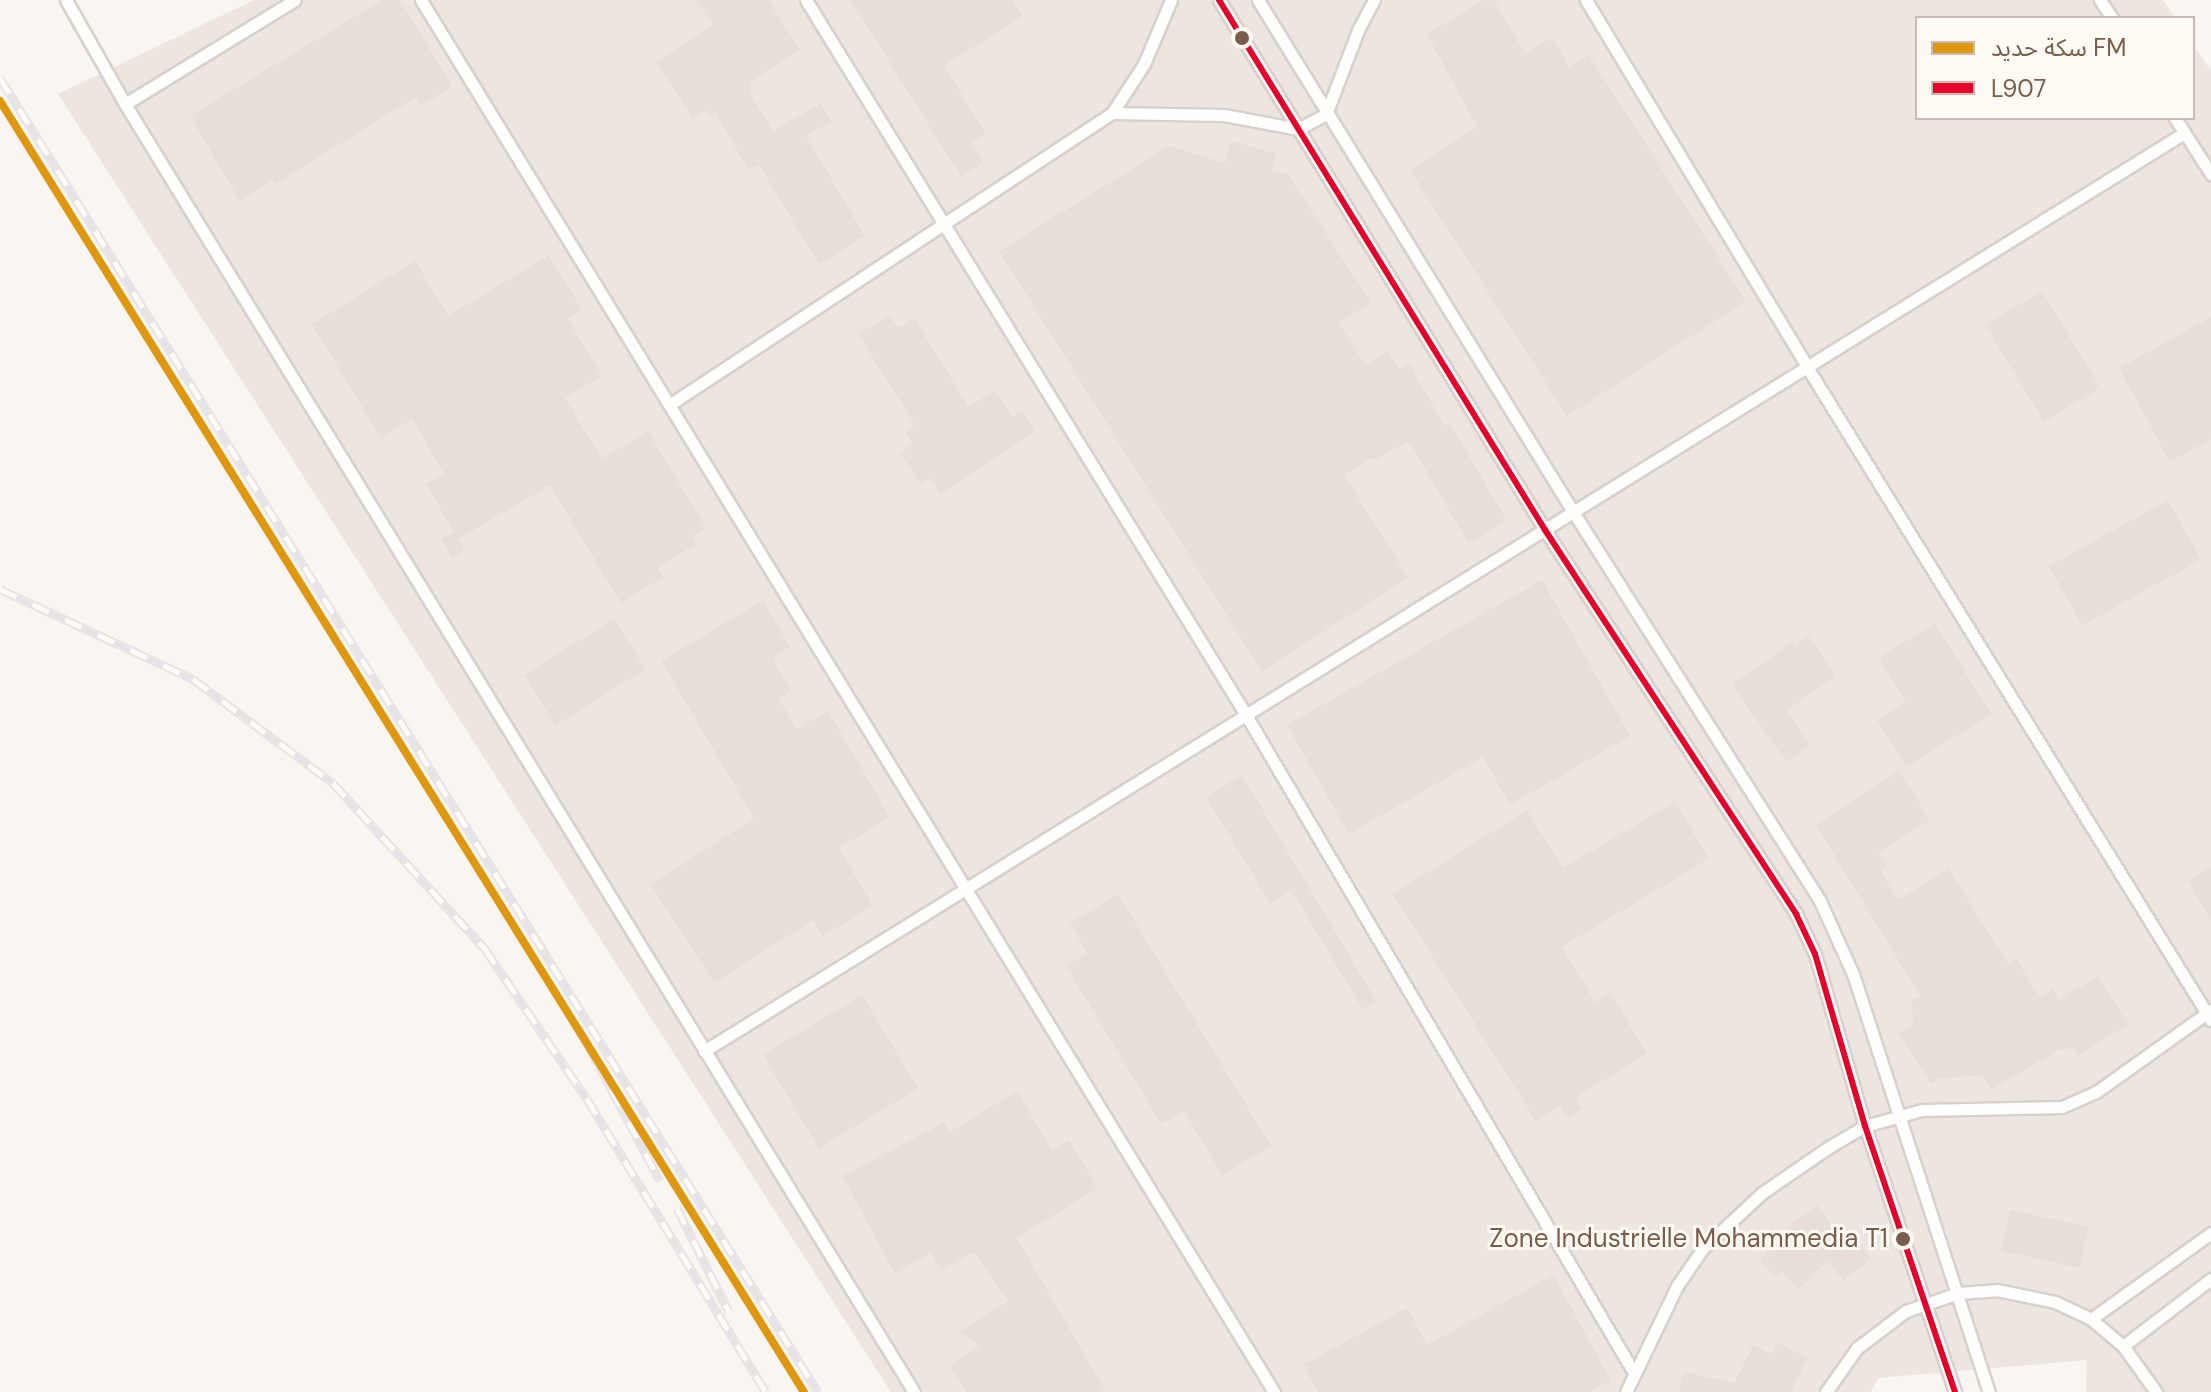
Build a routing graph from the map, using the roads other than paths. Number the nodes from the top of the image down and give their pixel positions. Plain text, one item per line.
1 (66, 0) edge
2 (295, 0) edge
3 (421, 0) edge
4 (806, 0) edge
5 (1171, 0) edge
6 (1219, 0) edge
7 (1258, 0) edge
8 (1374, 0) edge
9 (1586, 0) edge
10 (125, 104) junction
11 (1112, 113) junction
12 (1326, 114) junction
13 (2176, 120) edge
14 (1298, 129) junction
15 (2184, 133) junction
16 (2211, 174) edge
17 (945, 226) junction
18 (1807, 367) junction
19 (669, 405) junction
20 (1572, 510) junction
21 (1545, 530) junction
22 (1246, 715) junction
23 (966, 889) junction
24 (2210, 1015) edge
25 (704, 1051) junction
26 (1899, 1115) junction
27 (1865, 1126) junction
28 (2211, 1233) edge
29 (2211, 1279) edge
30 (1958, 1293) junction
31 (1924, 1303) junction
32 (2091, 1319) junction
33 (2123, 1346) junction
34 (1634, 1373) junction
35 (914, 1392) edge
36 (1274, 1392) edge
37 (1626, 1392) edge
38 (1826, 1392) edge
39 (1955, 1392) edge
40 (1989, 1392) edge
41 (2156, 1392) edge

1 - 10 lane
2 - 10 lane
3 - 19 lane
4 - 17 lane
5 - 11 lane
6 - 14 lane
7 - 12 lane
8 - 12 lane
9 - 18 lane
10 - 25 lane
11 - 14 lane
11 - 17 lane
12 - 14 lane
12 - 20 lane
13 - 15 lane
14 - 21 lane
15 - 16 lane
15 - 18 lane
17 - 19 lane
17 - 22 lane
18 - 20 lane
18 - 24 lane
19 - 23 lane
20 - 21 lane
20 - 26 lane
21 - 22 lane
21 - 27 lane
22 - 23 lane
22 - 34 lane
23 - 25 lane
23 - 36 lane
24 - 26 lane
25 - 35 lane
26 - 27 lane
26 - 30 lane
27 - 31 lane
27 - 34 lane
28 - 32 lane
29 - 33 lane
30 - 31 lane
30 - 32 lane
30 - 40 lane
31 - 38 lane
31 - 39 lane
32 - 33 lane
33 - 41 lane
34 - 37 lane

